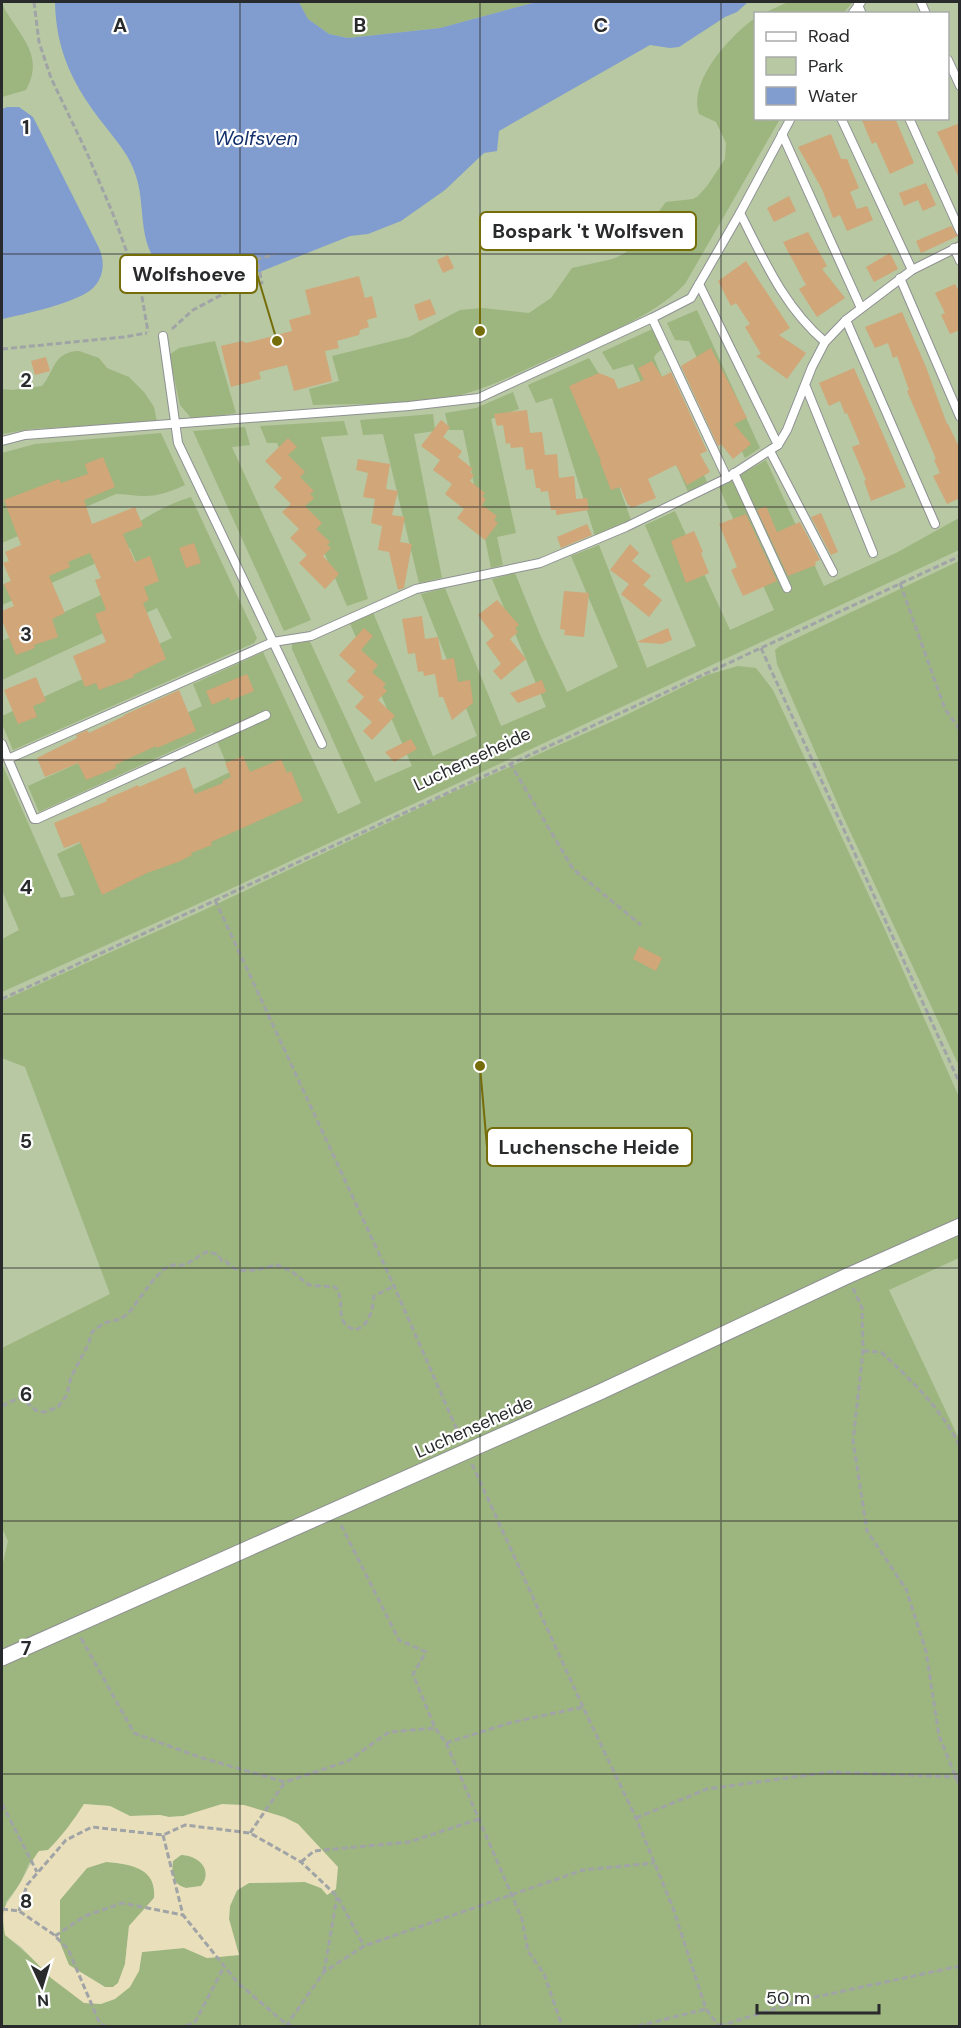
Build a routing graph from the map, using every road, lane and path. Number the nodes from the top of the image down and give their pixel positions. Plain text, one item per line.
1 (34, 2) edge
2 (949, 62) edge
3 (960, 86) edge
4 (790, 120) edge
5 (842, 120) edge
6 (910, 120) edge
7 (782, 134) junction
8 (740, 213) junction
9 (960, 231) edge
10 (957, 247) edge
11 (274, 255) dead end
12 (257, 259) junction
13 (960, 261) edge
14 (237, 263) dead end
15 (912, 270) junction
16 (900, 278) junction
17 (699, 284) junction
18 (861, 308) junction
19 (652, 318) junction
20 (846, 320) junction
21 (148, 332) junction
22 (163, 336) junction
23 (825, 342) junction
24 (2, 349) edge
25 (806, 387) junction
26 (960, 417) edge
27 (174, 423) junction
28 (2, 441) edge
29 (778, 445) junction
30 (770, 451) junction
31 (731, 475) junction
32 (935, 524) dead end
33 (873, 553) dead end
34 (960, 556) edge
35 (833, 572) dead end
36 (900, 583) junction
37 (787, 588) dead end
38 (273, 642) junction
39 (761, 648) junction
40 (266, 714) dead end
41 (960, 730) edge
42 (2, 744) edge
43 (322, 744) dead end
44 (8, 759) junction
45 (510, 763) junction
46 (215, 900) junction
47 (641, 925) dead end
48 (2, 999) edge
49 (960, 1084) edge
50 (960, 1226) edge
51 (845, 1277) junction
52 (394, 1286) junction
53 (863, 1351) junction
54 (2, 1406) edge
55 (960, 1447) edge
56 (466, 1452) junction
57 (334, 1510) junction
58 (74, 1626) junction
59 (2, 1658) edge
60 (583, 1707) junction
61 (435, 1728) junction
62 (446, 1743) junction
63 (958, 1776) edge
64 (285, 1782) junction
65 (960, 1787) edge
66 (2, 1804) edge
67 (636, 1818) junction
68 (479, 1819) junction
69 (250, 1833) junction
70 (163, 1835) junction
71 (301, 1862) junction
72 (654, 1863) junction
73 (37, 1873) junction
74 (337, 1896) junction
75 (512, 1897) junction
76 (2, 1909) edge
77 (19, 1911) junction
78 (183, 1915) junction
79 (54, 1936) junction
80 (364, 1946) junction
81 (960, 1966) edge
82 (224, 1967) junction
83 (324, 1972) junction
84 (706, 2009) junction
85 (105, 2026) edge
86 (186, 2026) edge
87 (288, 2026) edge
88 (562, 2026) edge
89 (638, 2026) edge
90 (719, 2026) edge

1 - 21 path
2 - 3 lane
4 - 7 lane
5 - 15 lane
6 - 9 lane
7 - 8 lane
7 - 18 lane
8 - 17 lane
8 - 23 lane
10 - 13 lane
10 - 15 lane
11 - 12 path
12 - 14 path
12 - 22 path
15 - 16 lane
16 - 18 lane
16 - 26 lane
17 - 19 lane
17 - 29 lane
18 - 20 lane
19 - 27 lane
19 - 31 lane
20 - 23 lane
20 - 32 lane
21 - 22 path
21 - 24 path
22 - 27 lane
23 - 25 lane
25 - 29 lane
25 - 33 lane
27 - 28 lane
27 - 38 lane
29 - 30 lane
30 - 31 lane
30 - 35 lane
31 - 37 lane
31 - 38 lane
34 - 36 path, Luchenseheide
36 - 39 path, Luchenseheide
36 - 41 path
38 - 43 lane
38 - 44 lane
39 - 45 path, Luchenseheide
39 - 49 path
40 - 44 lane
42 - 44 lane
45 - 46 path, Luchenseheide
45 - 47 path
46 - 48 path, Luchenseheide
46 - 52 path
50 - 51 street, Luchenseheide
51 - 53 path
51 - 56 street, Luchenseheide
52 - 54 path
52 - 56 path
53 - 55 path
53 - 63 path
56 - 57 street, Luchenseheide
56 - 60 path
57 - 58 street, Luchenseheide
57 - 61 path
58 - 59 street, Luchenseheide
58 - 64 path
60 - 62 path
60 - 67 path
61 - 62 path
61 - 64 path
62 - 68 path
63 - 65 path
63 - 67 path
64 - 69 path
66 - 73 path
67 - 72 path
68 - 71 path
68 - 75 path
69 - 70 path
69 - 71 path
70 - 73 path
70 - 78 path
71 - 74 path
72 - 75 path
72 - 84 path
73 - 77 path
74 - 80 path
74 - 83 path
75 - 80 path
75 - 88 path
76 - 77 path
77 - 79 path
78 - 79 path
78 - 82 path
79 - 85 path
80 - 83 path
81 - 90 path
82 - 86 path
82 - 87 path
83 - 87 path
84 - 89 path
84 - 90 path

